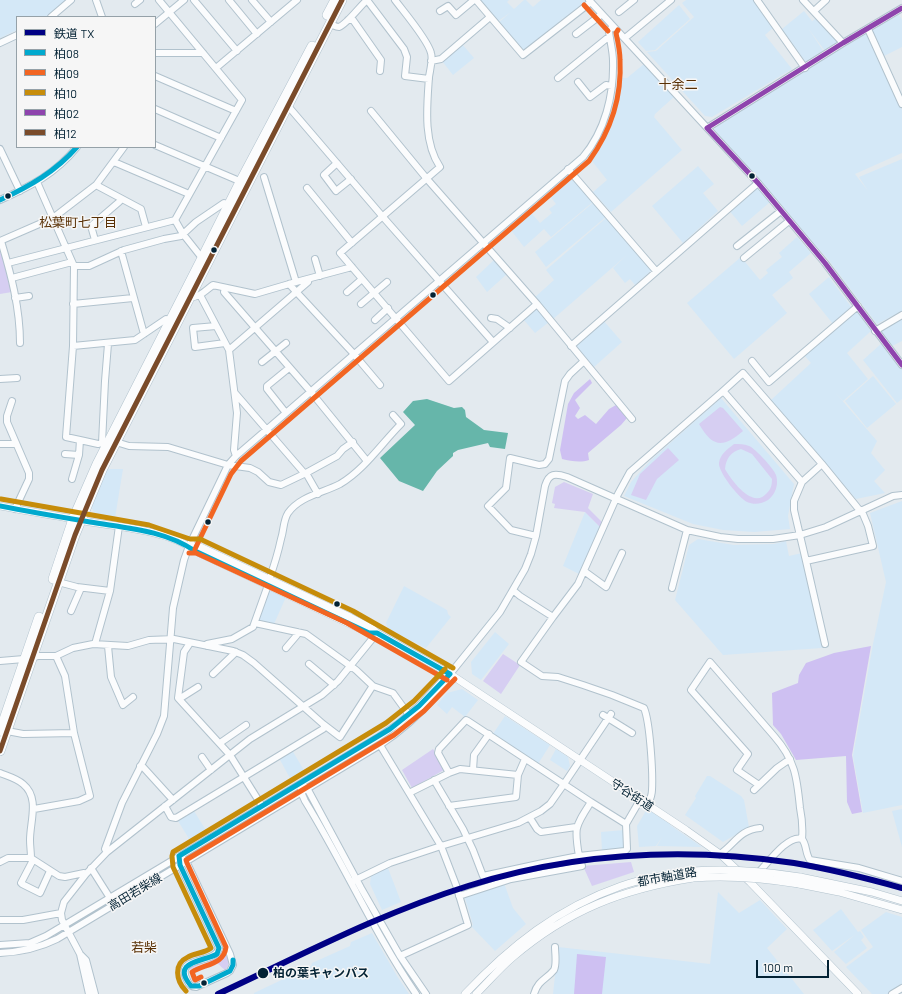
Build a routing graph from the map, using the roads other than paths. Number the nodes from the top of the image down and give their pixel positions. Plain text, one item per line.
1 (71, 0) edge
2 (96, 0) edge
3 (159, 0) edge
4 (184, 0) edge
5 (194, 0) edge
6 (229, 0) edge
7 (252, 0) edge
8 (297, 0) edge
9 (335, 0) edge
10 (342, 0) edge
11 (367, 0) edge
12 (395, 0) edge
13 (475, 0) edge
14 (634, 0) edge
15 (671, 0) edge
16 (757, 0) edge
17 (805, 0) edge
18 (826, 0) edge
19 (590, 1) edge
20 (902, 8) edge
21 (440, 11) dead end
22 (814, 11) junction
23 (169, 12) junction
24 (619, 12) dead end
25 (602, 14) junction
26 (52, 16) edge
27 (102, 16) edge
28 (490, 17) junction
29 (348, 20) junction
30 (271, 22) junction
31 (156, 23) edge
32 (330, 24) junction
33 (613, 26) junction
34 (868, 29) junction
35 (257, 34) junction
36 (576, 34) dead end
37 (16, 35) edge
38 (610, 38) junction
39 (625, 38) junction
40 (0, 43) edge
41 (843, 43) junction
42 (236, 51) junction
43 (156, 53) edge
44 (203, 53) junction
45 (431, 61) junction
46 (216, 68) junction
47 (805, 68) junction
48 (380, 71) dead end
49 (156, 76) edge
50 (558, 78) dead end
51 (429, 79) junction
52 (578, 82) dead end
53 (612, 86) junction
54 (902, 104) edge
55 (288, 106) junction
56 (156, 109) edge
57 (236, 111) junction
58 (371, 111) dead end
59 (707, 128) junction
60 (221, 138) junction
61 (156, 145) edge
62 (75, 148) edge
63 (123, 148) edge
64 (0, 150) edge
65 (3, 162) edge
66 (114, 162) junction
67 (338, 163) junction
68 (205, 166) junction
69 (568, 169) junction
70 (264, 177) dead end
71 (351, 179) junction
72 (427, 179) junction
73 (37, 182) junction
74 (243, 183) junction
75 (758, 183) junction
76 (96, 185) junction
77 (307, 188) dead end
78 (20, 190) junction
79 (189, 194) junction
80 (122, 199) junction
81 (0, 200) edge
82 (228, 206) junction
83 (781, 211) junction
84 (383, 217) junction
85 (52, 218) junction
86 (175, 220) junction
87 (789, 221) junction
88 (146, 227) junction
89 (183, 234) junction
90 (95, 240) junction
91 (1, 241) edge
92 (352, 243) junction
93 (482, 243) junction
94 (738, 246) dead end
95 (66, 247) junction
96 (121, 251) junction
97 (202, 258) junction
98 (744, 258) dead end
99 (315, 259) dead end
100 (8, 263) junction
101 (73, 264) junction
102 (352, 267) junction
103 (656, 271) junction
104 (320, 276) junction
105 (12, 278) junction
106 (362, 278) junction
107 (308, 279) junction
108 (440, 280) junction
109 (387, 282) dead end
110 (292, 283) junction
111 (225, 288) junction
112 (296, 292) junction
113 (347, 292) dead end
114 (375, 293) junction
115 (200, 295) junction
116 (29, 296) dead end
117 (190, 297) junction
118 (15, 298) junction
119 (133, 298) junction
120 (73, 304) junction
121 (361, 304) dead end
122 (537, 304) junction
123 (858, 306) junction
124 (388, 308) junction
125 (902, 315) edge
126 (396, 318) junction
127 (491, 318) dead end
128 (171, 320) junction
129 (375, 320) dead end
130 (216, 326) junction
131 (254, 328) junction
132 (510, 328) junction
133 (875, 331) junction
134 (144, 334) junction
135 (493, 342) junction
136 (20, 343) dead end
137 (225, 343) junction
138 (286, 343) dead end
139 (108, 344) junction
140 (73, 346) junction
141 (571, 346) junction
142 (229, 350) junction
143 (275, 352) junction
144 (353, 354) junction
145 (584, 361) junction
146 (752, 361) dead end
147 (262, 362) dead end
148 (902, 365) edge
149 (289, 368) junction
150 (17, 378) dead end
151 (0, 379) edge
152 (380, 385) dead end
153 (311, 392) junction
154 (722, 392) junction
155 (235, 393) junction
156 (12, 401) dead end
157 (286, 412) junction
158 (393, 415) dead end
159 (632, 419) dead end
160 (266, 430) junction
161 (80, 440) junction
162 (353, 442) junction
163 (108, 443) junction
164 (0, 444) edge
165 (16, 444) junction
166 (65, 454) dead end
167 (79, 455) junction
168 (236, 456) junction
169 (367, 461) junction
170 (822, 464) junction
171 (228, 465) junction
172 (305, 473) junction
173 (72, 480) dead end
174 (802, 482) junction
175 (318, 494) junction
176 (902, 494) edge
177 (616, 499) junction
178 (0, 508) edge
179 (14, 509) junction
180 (860, 511) junction
181 (77, 519) junction
182 (119, 526) junction
183 (687, 530) junction
184 (800, 535) junction
185 (536, 536) junction
186 (189, 546) junction
187 (622, 553) dead end
188 (806, 561) junction
189 (584, 571) junction
190 (58, 582) junction
191 (269, 583) junction
192 (81, 588) junction
193 (672, 588) dead end
194 (514, 590) junction
195 (110, 592) junction
196 (71, 611) dead end
197 (553, 617) junction
198 (255, 623) junction
199 (297, 632) junction
200 (376, 634) junction
201 (172, 639) junction
202 (190, 643) junction
203 (95, 644) junction
204 (825, 644) dead end
205 (108, 646) junction
206 (207, 646) junction
207 (286, 648) dead end
208 (236, 652) junction
209 (56, 656) junction
210 (28, 658) junction
211 (0, 661) edge
212 (309, 664) dead end
213 (350, 666) junction
214 (213, 674) dead end
215 (450, 674) junction
216 (334, 685) junction
217 (198, 687) dead end
218 (372, 687) dead end
219 (133, 697) dead end
220 (179, 699) junction
221 (303, 707) junction
222 (409, 715) junction
223 (246, 725) dead end
224 (325, 726) junction
225 (4, 731) edge
226 (74, 733) junction
227 (632, 733) dead end
228 (489, 734) junction
229 (220, 743) junction
230 (380, 744) junction
231 (0, 751) edge
232 (230, 755) junction
233 (202, 757) dead end
234 (525, 759) junction
235 (790, 759) junction
236 (580, 760) junction
237 (140, 766) junction
238 (211, 770) junction
239 (473, 770) junction
240 (0, 773) edge
241 (449, 773) junction
242 (518, 775) junction
243 (244, 777) junction
244 (434, 780) junction
245 (300, 783) junction
246 (564, 784) junction
247 (760, 785) junction
248 (307, 788) junction
249 (754, 790) dead end
250 (301, 792) junction
251 (409, 793) junction
252 (173, 800) junction
253 (640, 800) junction
254 (591, 802) junction
255 (648, 805) junction
256 (165, 806) junction
257 (262, 806) junction
258 (449, 806) junction
259 (34, 809) junction
260 (530, 818) junction
261 (626, 824) junction
262 (576, 827) junction
263 (760, 828) dead end
264 (467, 838) junction
265 (802, 839) junction
266 (441, 846) junction
267 (107, 852) junction
268 (720, 854) junction
269 (179, 856) junction
270 (579, 856) junction
271 (32, 859) junction
272 (186, 861) junction
273 (0, 862) edge
274 (180, 865) junction
275 (91, 868) junction
276 (50, 871) junction
277 (86, 874) junction
278 (693, 875) junction
279 (800, 880) junction
280 (354, 881) junction
281 (902, 881) edge
282 (750, 882) junction
283 (459, 896) junction
284 (110, 898) junction
285 (902, 901) edge
286 (902, 910) edge
287 (60, 913) junction
288 (0, 920) edge
289 (65, 925) junction
290 (69, 932) junction
291 (0, 945) edge
292 (555, 947) dead end
293 (0, 953) edge
294 (217, 953) junction
295 (80, 954) junction
296 (230, 954) junction
297 (400, 956) junction
298 (902, 988) edge
299 (89, 994) edge
300 (95, 994) edge
301 (416, 994) edge
302 (426, 994) edge
303 (465, 994) edge
304 (476, 994) edge
305 (534, 994) edge
306 (858, 994) edge
307 (892, 994) edge

1 - 26 street
2 - 27 street
3 - 23 street
4 - 23 street
5 - 42 street
6 - 35 street
7 - 30 street
8 - 30 street
9 - 74 highway
10 - 32 highway
11 - 29 street
11 - 51 street
12 - 45 street
13 - 21 street
13 - 28 street
14 - 24 street
15 - 39 street
16 - 47 street
17 - 22 street
18 - 22 street
19 - 25 street
19 - 28 street
20 - 34 street
22 - 41 street
23 - 31 street
23 - 44 street
25 - 33 street
25 - 36 street
28 - 45 street
29 - 32 street
29 - 48 street
30 - 35 street
32 - 55 highway
33 - 38 street
33 - 39 street
34 - 41 street
34 - 54 street
35 - 42 street
37 - 40 street
38 - 50 street
38 - 53 street
39 - 59 street
41 - 47 street
42 - 46 street
43 - 44 street
44 - 46 street
45 - 51 street
46 - 57 street
47 - 59 street
49 - 57 street
51 - 72 street
52 - 53 street
53 - 69 street
55 - 67 street
55 - 74 highway
56 - 60 street
57 - 60 street
58 - 72 street
59 - 75 street
60 - 68 street
61 - 68 street
62 - 73 street
63 - 66 street
64 - 65 street
65 - 78 street
66 - 76 street
66 - 79 street
67 - 71 street
67 - 71 street
68 - 74 street
68 - 79 street
69 - 93 street
69 - 103 street
70 - 110 street
71 - 84 street
72 - 84 street
72 - 93 street
73 - 78 street
73 - 85 street
74 - 82 highway
74 - 117 highway
75 - 83 street
75 - 103 street
76 - 80 street
76 - 85 street
77 - 92 street
78 - 81 street
79 - 86 street
80 - 88 street
80 - 90 street
82 - 89 street
82 - 97 highway
83 - 87 street
83 - 94 street
84 - 92 street
84 - 108 street
85 - 91 street
85 - 95 street
86 - 88 street
86 - 89 street
87 - 98 street
87 - 123 street
88 - 90 street
89 - 96 street
89 - 97 street
90 - 95 street
91 - 100 street
92 - 102 street
93 - 108 street
93 - 122 street
95 - 100 street
95 - 101 street
96 - 101 street
96 - 119 street
97 - 128 highway
99 - 104 street
100 - 105 street
101 - 105 street
101 - 120 street
102 - 104 street
102 - 106 street
103 - 141 street
104 - 107 street
105 - 118 street
106 - 113 street
106 - 114 street
107 - 110 street
107 - 112 street
108 - 126 street
108 - 135 street
109 - 114 street
110 - 111 street
110 - 112 street
111 - 115 street
111 - 131 street
112 - 131 street
112 - 144 street
114 - 121 street
114 - 124 street
115 - 117 street
115 - 130 street
116 - 118 street
117 - 163 highway
118 - 136 street
119 - 120 street
119 - 134 street
120 - 140 street
122 - 132 street
122 - 141 street
123 - 133 street
123 - 146 street
124 - 126 street
124 - 129 street
125 - 133 street
126 - 135 street
126 - 144 street
127 - 132 street
128 - 134 street
128 - 163 highway
130 - 137 street
130 - 137 street
131 - 142 street
131 - 143 street
132 - 135 street
133 - 148 street
134 - 139 street
137 - 142 street
138 - 143 street
139 - 140 street
139 - 163 street
140 - 161 street
141 - 145 street
142 - 155 street
143 - 147 street
143 - 149 street
144 - 152 street
144 - 153 street
145 - 159 street
145 - 185 street
149 - 153 street
149 - 157 street
150 - 151 street
153 - 157 street
153 - 162 street
154 - 170 street
154 - 174 street
154 - 177 street
155 - 160 street
155 - 168 street
156 - 165 street
157 - 160 street
158 - 169 street
160 - 168 street
160 - 172 street
161 - 163 street
161 - 167 street
162 - 169 street
162 - 172 street
163 - 171 street
163 - 181 highway
164 - 165 street
165 - 179 street
166 - 167 street
167 - 173 street
168 - 171 street
169 - 175 street
170 - 174 street
170 - 180 street
171 - 172 street
171 - 186 street
172 - 175 street
174 - 184 street
175 - 191 street
176 - 180 street
177 - 183 street
177 - 185 street
177 - 189 street
178 - 179 main road, 守谷街道
179 - 181 main road, 守谷街道
180 - 184 street
180 - 188 street
181 - 182 main road, 守谷街道
181 - 190 highway
181 - 210 highway
182 - 186 main road, 守谷街道
182 - 195 street
183 - 184 street
183 - 193 street
184 - 188 street
185 - 194 street
186 - 191 main road, 守谷街道
186 - 201 street
187 - 189 street
188 - 204 street
189 - 197 street
190 - 192 street
190 - 210 highway
191 - 198 street
191 - 200 main road, 守谷街道
192 - 195 street
192 - 196 street
194 - 197 street
194 - 215 street
195 - 203 street
197 - 255 street
198 - 199 street
198 - 206 street
199 - 207 street
199 - 213 street
200 - 213 street
200 - 215 main road, 守谷街道
201 - 202 street
201 - 205 street
201 - 237 street
202 - 206 street
202 - 220 street
203 - 205 street
203 - 209 street
205 - 219 street
206 - 208 street
208 - 214 street
208 - 221 street
209 - 210 street
209 - 226 street
210 - 211 street
210 - 225 highway
212 - 216 street
213 - 216 street
213 - 222 street
215 - 222 street, 高田若柴線
215 - 230 street, 高田若柴線
215 - 236 main road, 守谷街道
216 - 221 street
217 - 220 street
218 - 224 street
220 - 229 street
221 - 224 street
221 - 232 street
222 - 245 street, 高田若柴線
223 - 229 street
224 - 243 street
225 - 226 street
225 - 231 highway
226 - 259 street
227 - 236 street
228 - 234 street
228 - 239 street
228 - 241 street
229 - 232 street
230 - 248 street, 高田若柴線
230 - 251 street
232 - 238 street
232 - 243 street
233 - 238 street
234 - 242 street
234 - 246 street
235 - 247 street
235 - 247 street
235 - 265 street
236 - 246 street
236 - 253 main road, 守谷街道
237 - 252 street
237 - 267 street
238 - 252 street
239 - 241 street
239 - 242 street
240 - 259 street
241 - 244 street
242 - 258 street
243 - 256 street
243 - 257 street
244 - 251 street
244 - 258 street
245 - 248 street
245 - 250 street
245 - 257 street, 高田若柴線
246 - 254 street
246 - 260 street
247 - 249 street
248 - 250 street, 高田若柴線
248 - 280 street
250 - 272 street, 高田若柴線
250 - 280 street
251 - 266 street
252 - 256 street
253 - 255 main road, 守谷街道
253 - 261 street
254 - 261 street
254 - 262 street
255 - 268 main road, 守谷街道
256 - 267 street
257 - 269 street, 高田若柴線
258 - 264 street
259 - 271 street
260 - 262 street
260 - 264 street
261 - 270 street
262 - 270 street
263 - 268 street
264 - 266 street
264 - 270 street
265 - 281 street
265 - 282 street
266 - 280 street
266 - 283 street
267 - 275 street
268 - 282 main road, 守谷街道
269 - 272 street
269 - 274 street
269 - 284 street, 高田若柴線
270 - 283 street
271 - 273 street
271 - 276 street
271 - 276 street
272 - 274 street, 高田若柴線
272 - 296 street
274 - 290 street, 高田若柴線
274 - 294 street
275 - 277 street
275 - 284 street
276 - 277 street
277 - 287 street
278 - 279 main road, 都市軸道路, bridge
278 - 303 main road, 都市軸道路
278 - 304 main road, 都市軸道路
279 - 285 main road, 都市軸道路
279 - 286 main road, 都市軸道路
280 - 297 street
280 - 301 street
282 - 306 main road, 守谷街道
283 - 297 street
284 - 289 street, 高田若柴線
287 - 288 street
287 - 289 street
289 - 290 street
289 - 291 street, 高田若柴線
290 - 293 street, 高田若柴線
290 - 295 street
292 - 305 street
294 - 296 street
294 - 296 street
295 - 299 street
295 - 300 street
297 - 302 street
298 - 307 street

